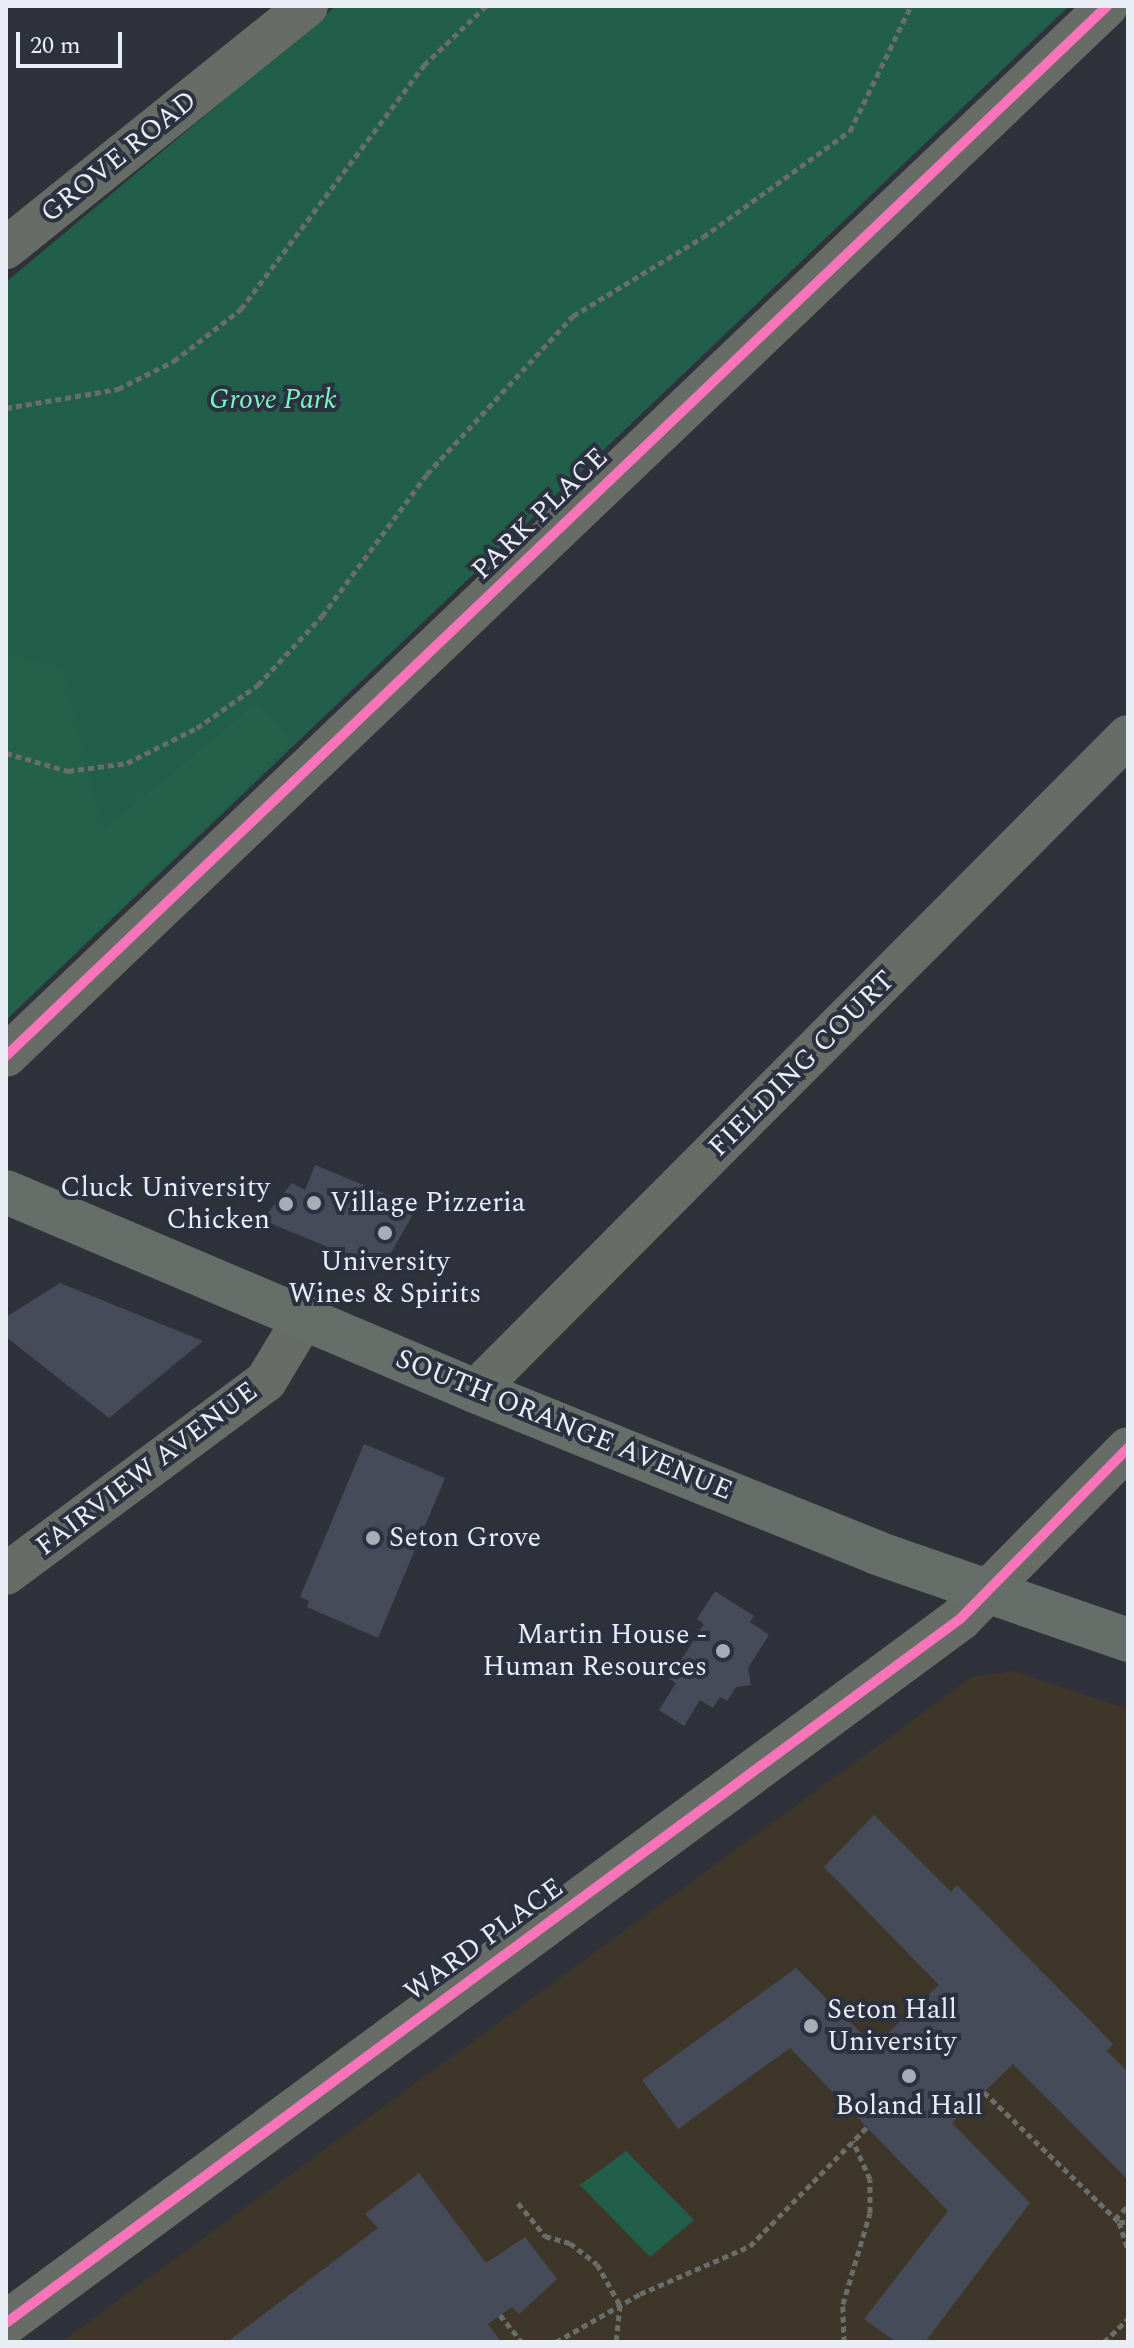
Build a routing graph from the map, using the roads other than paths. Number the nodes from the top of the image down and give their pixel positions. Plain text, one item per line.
1 (307, 6) edge
2 (1107, 6) edge
3 (6, 248) edge
4 (1128, 736) edge
5 (6, 1056) edge
6 (6, 1192) edge
7 (305, 1316) junction
8 (475, 1391) junction
9 (1128, 1448) edge
10 (6, 1574) edge
11 (986, 1592) junction
12 (1128, 1640) edge
13 (6, 2323) edge

1 - 3 street, GROVE ROAD
2 - 5 street, PARK PLACE
4 - 8 street, FIELDING COURT
6 - 7 main road, SOUTH ORANGE AVENUE
7 - 8 main road, SOUTH ORANGE AVENUE
7 - 10 street, FAIRVIEW AVENUE
8 - 11 main road, SOUTH ORANGE AVENUE
9 - 11 street
11 - 12 main road, SOUTH ORANGE AVENUE
11 - 13 street, WARD PLACE

